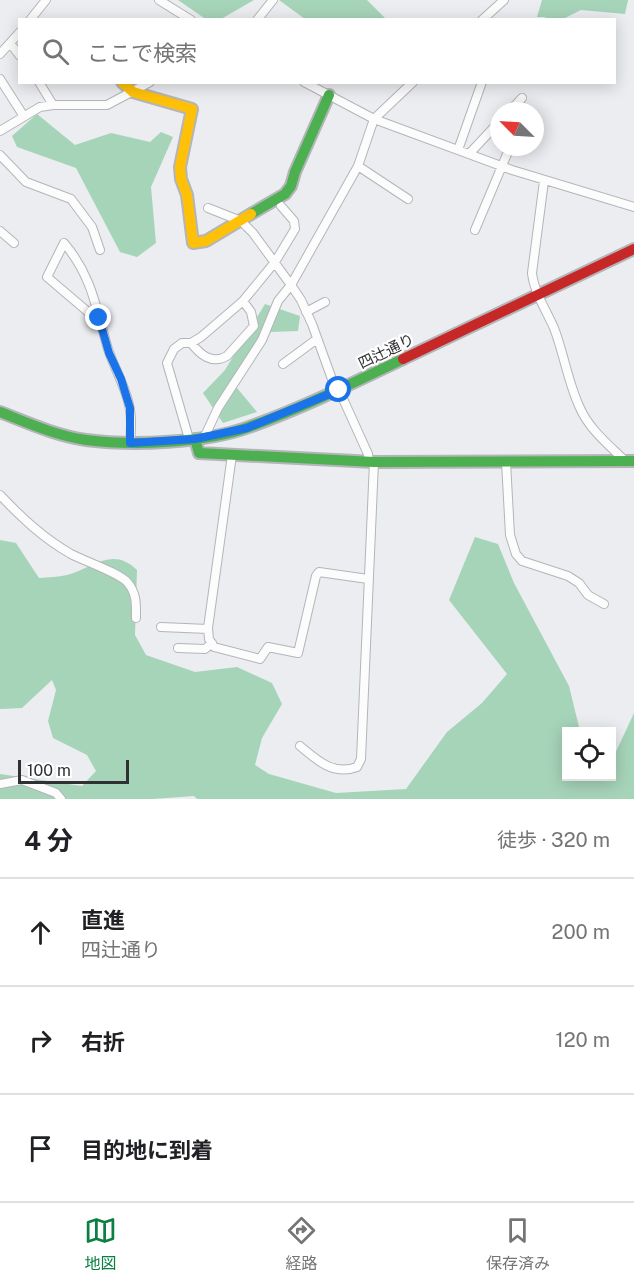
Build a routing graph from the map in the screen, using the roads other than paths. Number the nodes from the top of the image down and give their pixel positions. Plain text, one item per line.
1 (46, 0) edge
2 (159, 0) edge
3 (273, 0) edge
4 (504, 0) edge
5 (32, 18) edge
6 (188, 18) edge
7 (259, 18) edge
8 (484, 18) edge
9 (18, 34) edge
10 (4, 47) edge
11 (18, 55) edge
12 (0, 79) edge
13 (40, 84) edge
14 (124, 84) edge
15 (147, 84) edge
16 (308, 84) edge
17 (411, 84) edge
18 (481, 84) edge
19 (133, 92) junction
20 (329, 95) junction
21 (522, 98) dead end
22 (518, 102) edge
23 (53, 105) junction
24 (23, 115) junction
25 (374, 119) junction
26 (0, 131) edge
27 (490, 132) edge
28 (458, 150) junction
29 (469, 154) junction
30 (0, 155) edge
31 (506, 156) edge
32 (357, 166) junction
33 (502, 166) junction
34 (544, 181) junction
35 (408, 199) dead end
36 (281, 206) dead end
37 (634, 207) edge
38 (208, 208) dead end
39 (241, 220) junction
40 (475, 230) dead end
41 (0, 231) edge
42 (14, 243) dead end
43 (634, 249) edge
44 (100, 250) dead end
45 (275, 262) junction
46 (291, 285) junction
47 (539, 294) junction
48 (243, 301) junction
49 (325, 302) dead end
50 (306, 312) junction
51 (100, 323) junction
52 (317, 339) junction
53 (191, 343) junction
54 (283, 364) dead end
55 (339, 390) junction
56 (0, 412) edge
57 (196, 439) junction
58 (130, 443) junction
59 (232, 455) junction
60 (629, 461) edge
61 (372, 462) junction
62 (506, 462) junction
63 (0, 495) edge
64 (368, 579) junction
65 (604, 604) dead end
66 (136, 618) dead end
67 (161, 627) dead end
68 (208, 629) junction
69 (212, 643) junction
70 (178, 648) dead end
71 (300, 746) dead end
72 (0, 784) edge
73 (61, 799) edge

1 - 5 street
2 - 6 street
3 - 7 street
4 - 8 street
9 - 10 street
10 - 11 street
12 - 24 street
13 - 23 street
14 - 19 street
15 - 19 street
16 - 20 street
17 - 25 street
18 - 28 street
19 - 23 street
19 - 39 street
20 - 25 street
20 - 39 street
21 - 22 street
23 - 24 street
24 - 26 street
25 - 28 street
25 - 32 street
27 - 29 street
28 - 29 street
29 - 33 street
30 - 44 street
31 - 33 street
32 - 35 street
32 - 46 street
33 - 34 street
33 - 40 street
34 - 37 street
34 - 47 street
36 - 45 street
38 - 39 street
39 - 45 street
41 - 42 street
43 - 47 street, 四辻通り
45 - 46 street
45 - 48 street
46 - 50 street
46 - 57 street
47 - 55 street, 四辻通り
47 - 60 street
48 - 53 street
48 - 53 street
49 - 50 street
50 - 52 street
51 - 51 street
51 - 58 street
52 - 54 street
52 - 55 street
53 - 57 street
55 - 57 street, 四辻通り
55 - 61 street
56 - 58 street, 四辻通り
57 - 58 street, 四辻通り
57 - 59 street
59 - 61 street
59 - 68 street
60 - 62 street
61 - 62 street
61 - 64 street
62 - 65 street
63 - 66 street
64 - 69 street
64 - 71 street
67 - 68 street
68 - 69 street
69 - 70 street
72 - 73 street

